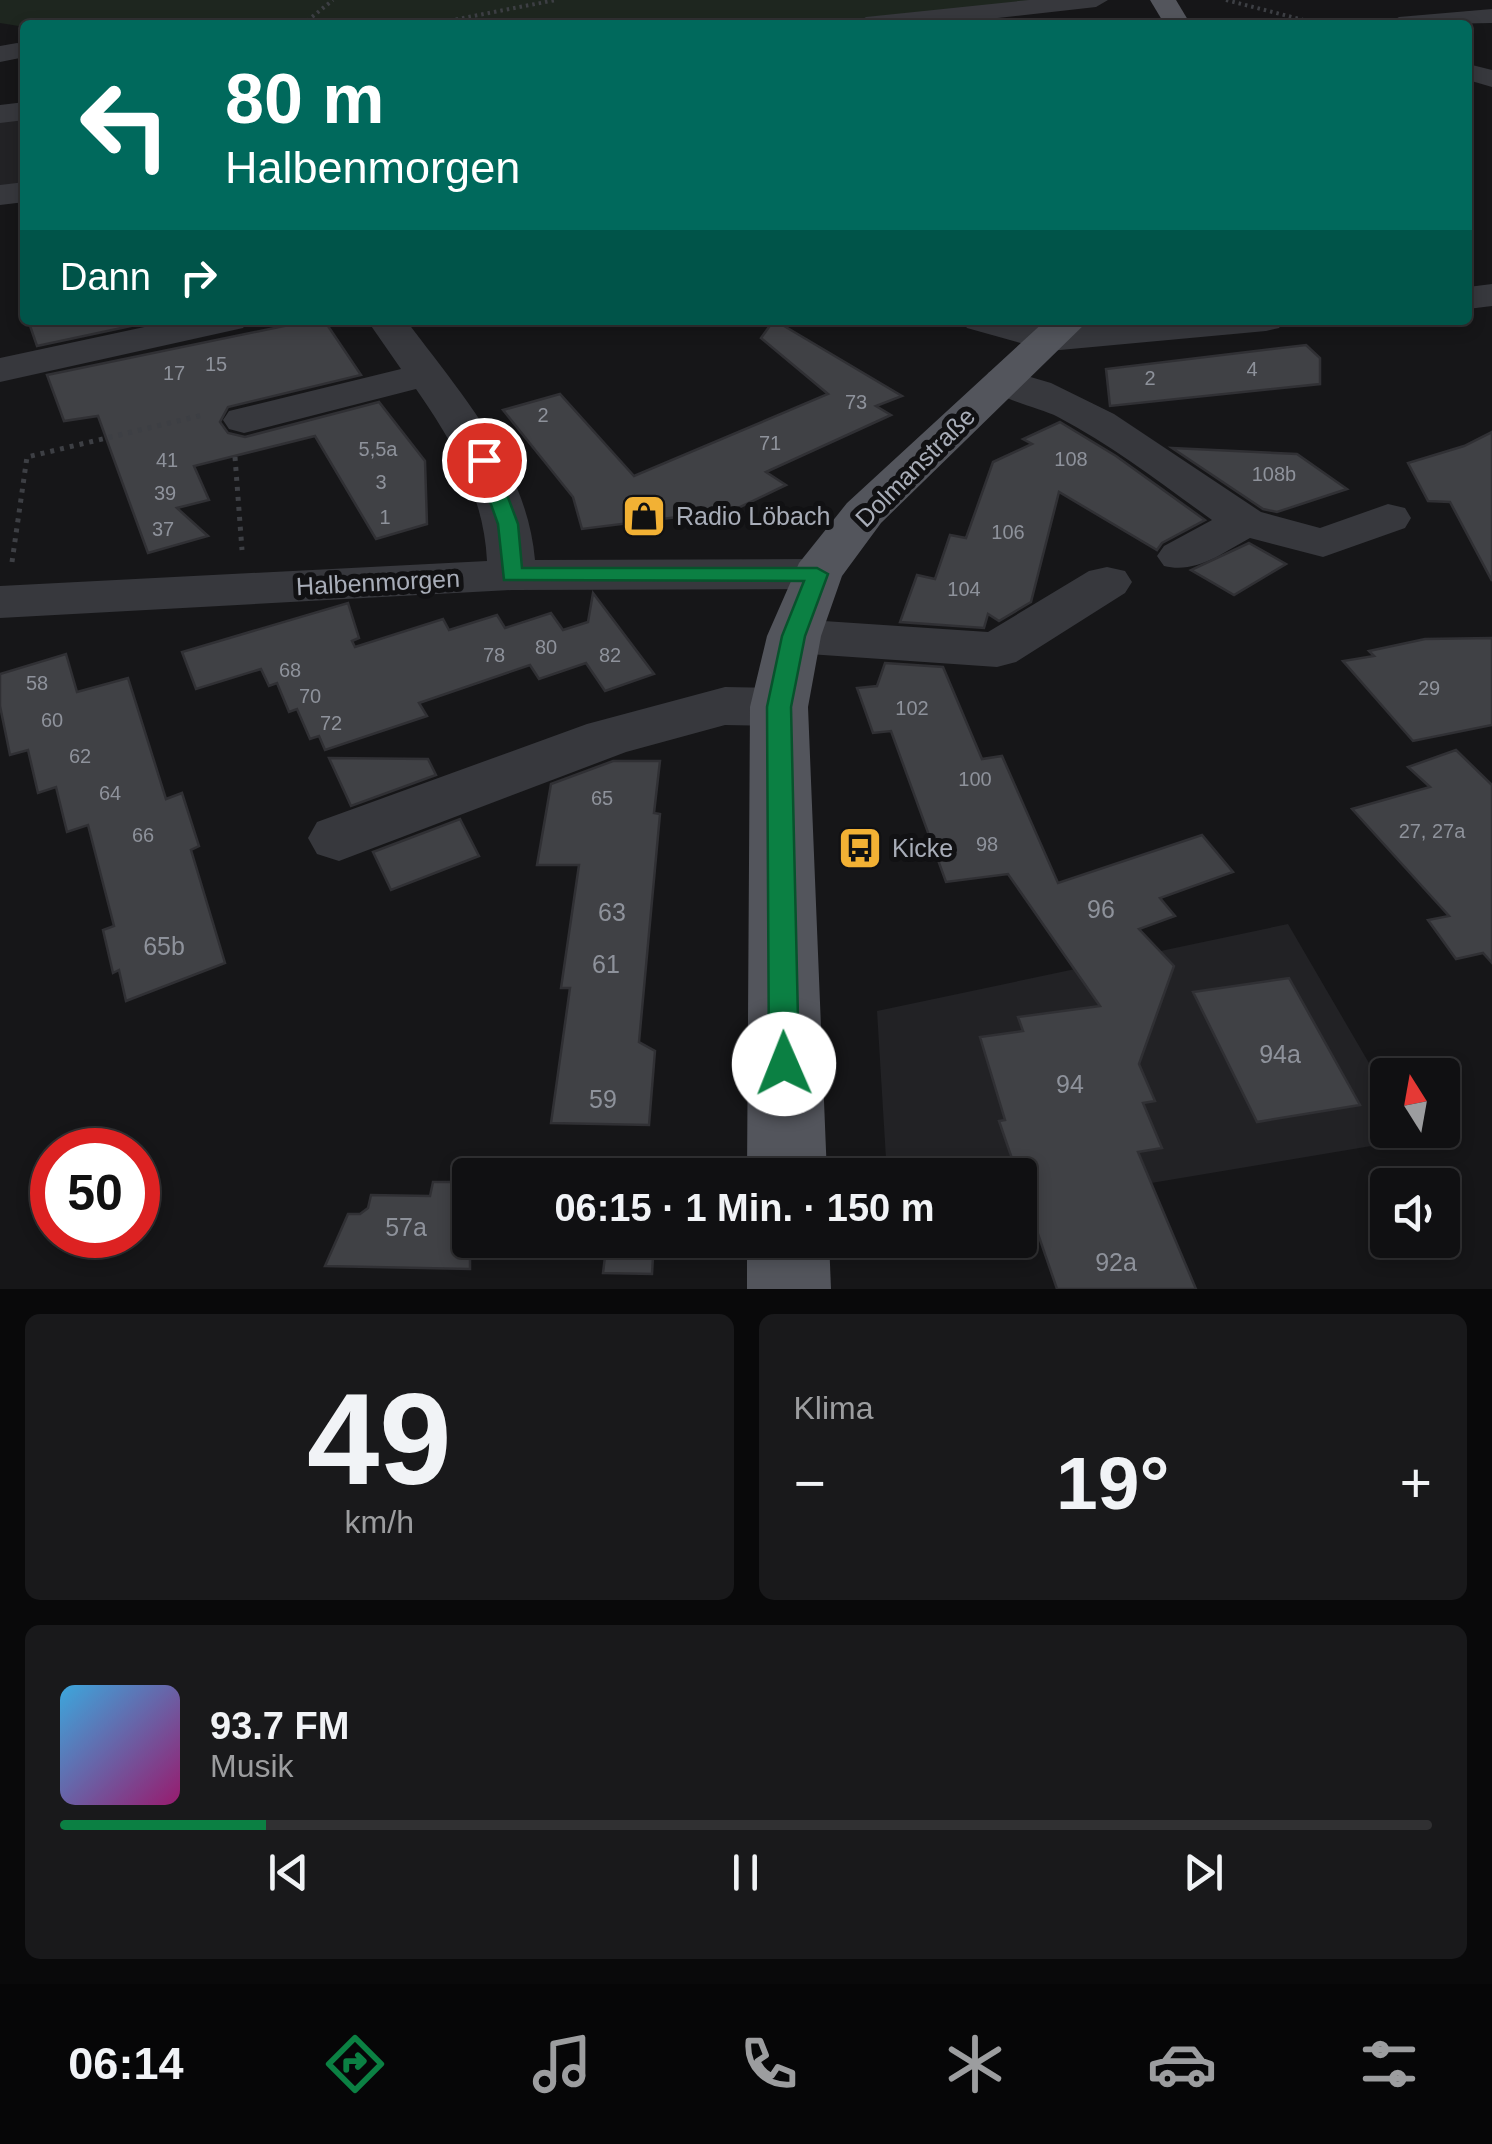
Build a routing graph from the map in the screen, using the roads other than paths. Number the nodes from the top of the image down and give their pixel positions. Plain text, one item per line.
1 (1096, 0) edge
2 (1492, 16) edge
3 (912, 20) edge
4 (1451, 20) edge
5 (207, 325) edge
6 (390, 325) edge
7 (1020, 325) edge
8 (1153, 325) edge
9 (1059, 330) edge
10 (0, 370) edge
11 (425, 375) junction
12 (1004, 380) junction
13 (229, 425) road end
14 (1388, 518) dead end
15 (1244, 522) junction
16 (1181, 556) dead end
17 (817, 574) junction
18 (512, 575) junction
19 (1107, 582) dead end
20 (0, 602) edge
21 (794, 636) junction
22 (779, 707) junction
23 (339, 838) dead end
24 (787, 1158) edge
25 (789, 1258) edge
26 (790, 1289) edge

1 - 3 street
2 - 4 street
5 - 10 street
6 - 11 street
7 - 9 street
8 - 9 street
9 - 12 main road, Dolmanstraße
11 - 13 street
11 - 18 street
12 - 15 street
12 - 17 main road, Dolmanstraße
14 - 15 street
15 - 16 street
17 - 18 street, Halbenmorgen
17 - 21 main road, Dolmanstraße
18 - 20 street, Halbenmorgen
19 - 21 street
21 - 22 main road, Dolmanstraße
22 - 23 street
22 - 24 main road, Dolmanstraße
25 - 26 main road

